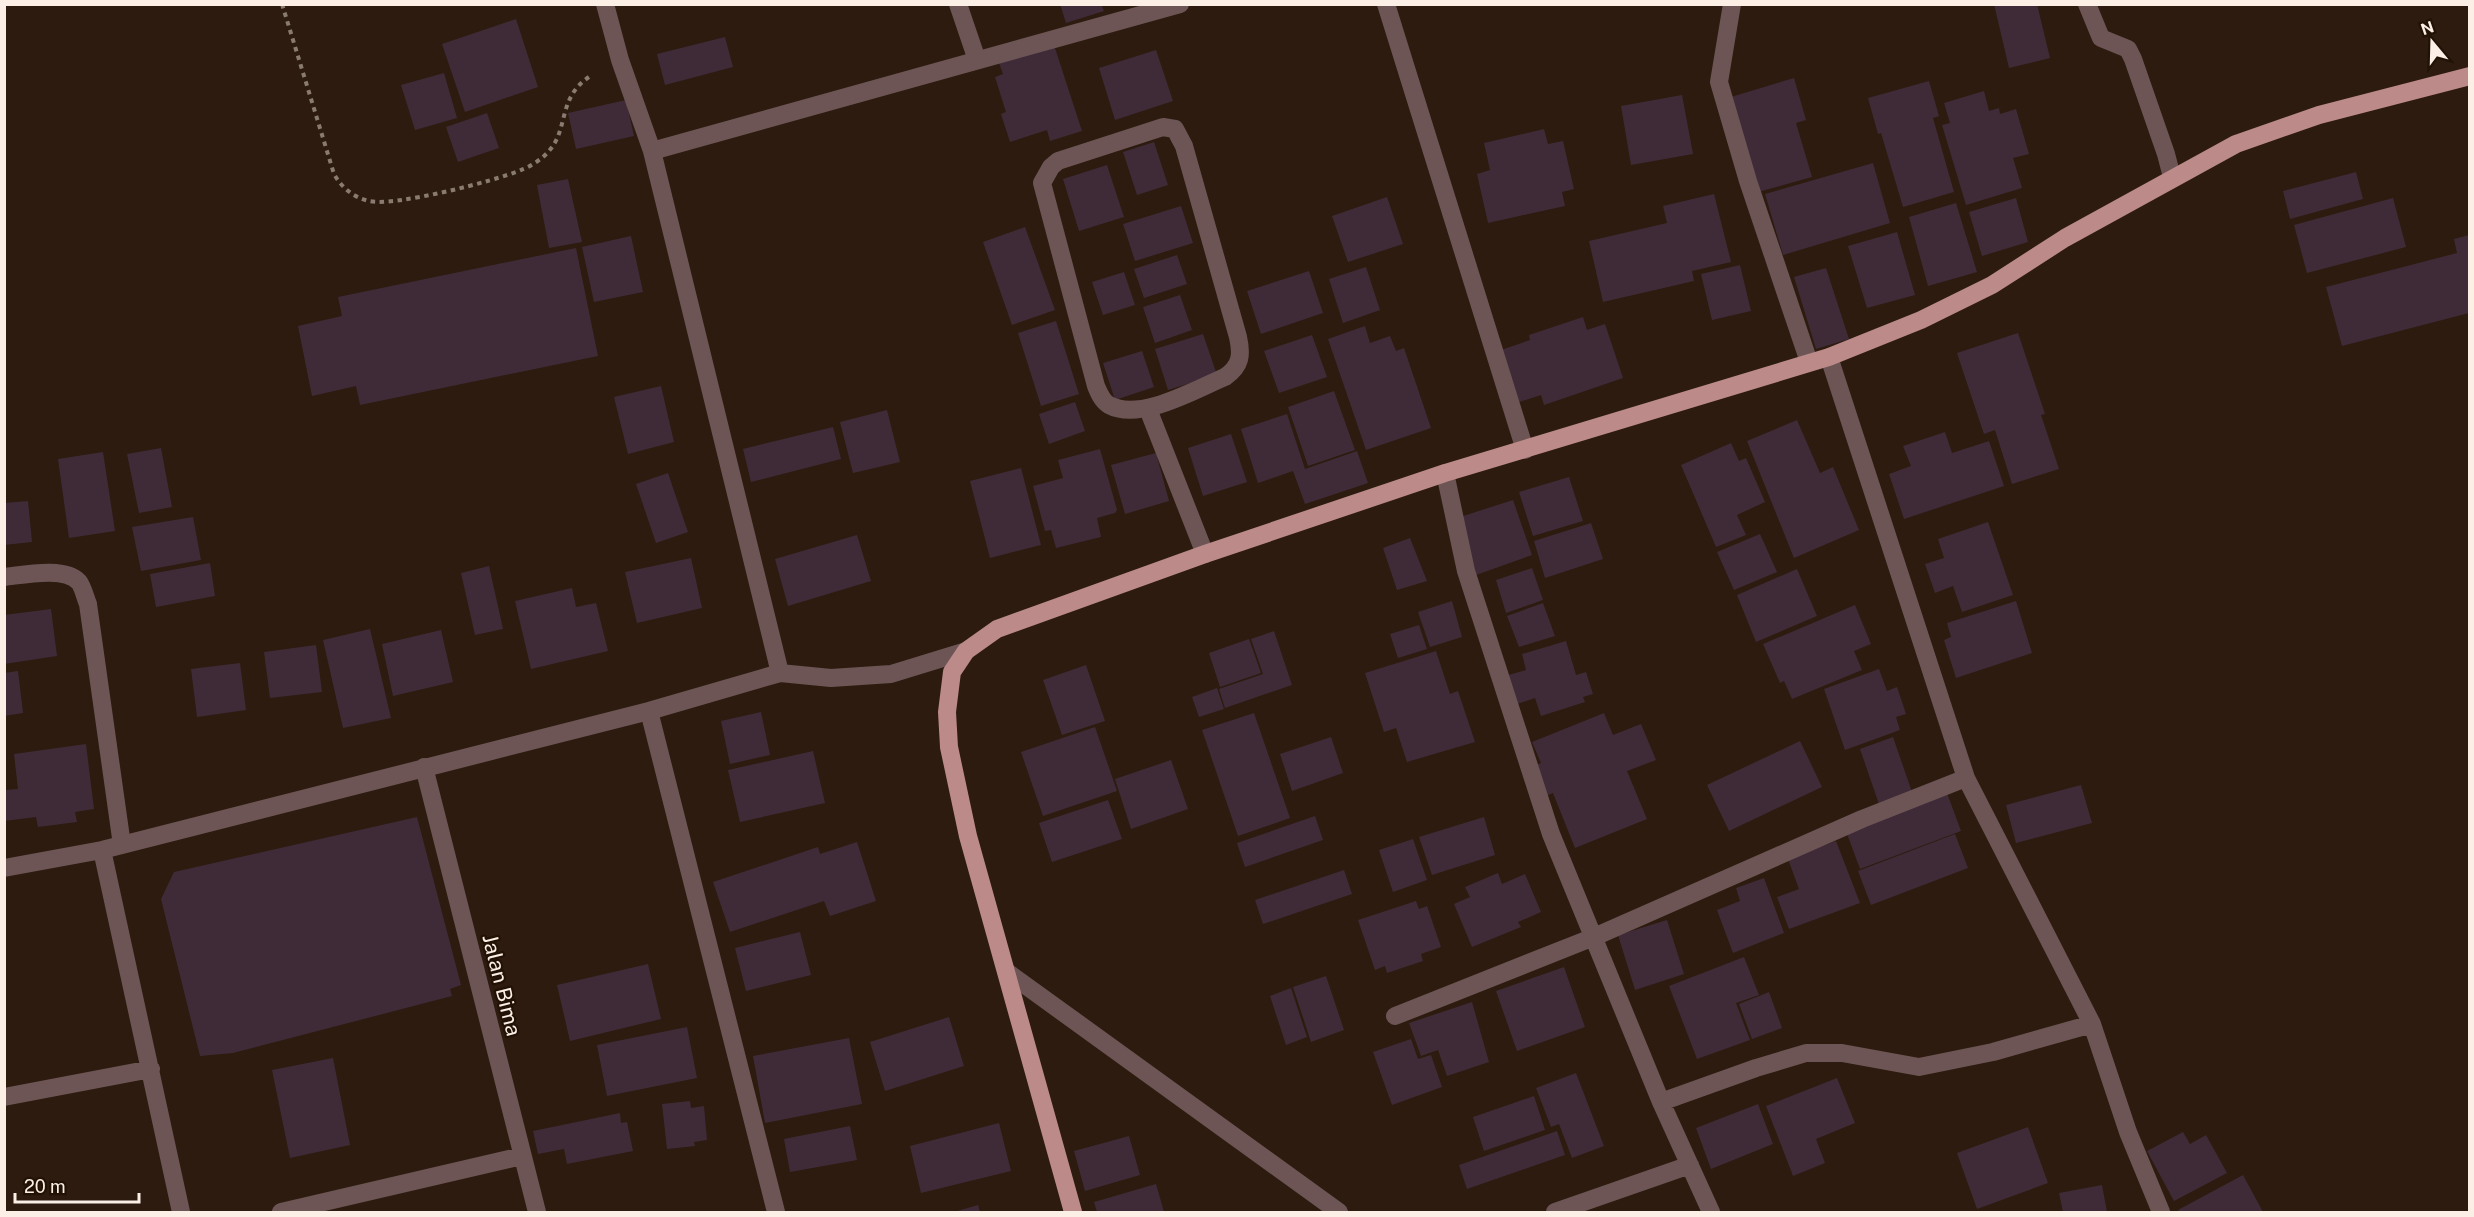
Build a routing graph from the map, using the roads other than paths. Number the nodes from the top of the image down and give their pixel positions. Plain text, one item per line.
1 (605, 4) edge
2 (958, 4) edge
3 (1180, 4) edge
4 (1386, 4) edge
5 (1731, 4) edge
6 (2087, 4) edge
7 (977, 60) junction
8 (2469, 76) edge
9 (652, 151) junction
10 (2172, 177) junction
11 (1828, 357) junction
12 (1809, 362) junction
13 (1148, 409) junction
14 (1526, 450) junction
15 (1445, 473) junction
16 (1205, 554) junction
17 (4, 577) edge
18 (966, 651) junction
19 (780, 673) junction
20 (650, 711) junction
21 (424, 768) junction
22 (1966, 778) junction
23 (122, 845) junction
24 (102, 850) junction
25 (4, 868) edge
26 (1594, 937) junction
27 (1007, 972) junction
28 (1395, 1016) dead end
29 (2092, 1024) junction
30 (152, 1069) junction
31 (4, 1097) edge
32 (1661, 1102) junction
33 (522, 1156) junction
34 (1689, 1165) junction
35 (181, 1212) edge
36 (281, 1212) edge
37 (537, 1212) edge
38 (776, 1212) edge
39 (1073, 1212) edge
40 (1339, 1212) edge
41 (1556, 1212) edge
42 (1711, 1212) edge
43 (2161, 1212) edge

1 - 9 street
2 - 7 street
3 - 7 street
4 - 14 street
5 - 12 street
6 - 10 street
7 - 9 street
8 - 10 main road
9 - 19 street
10 - 11 main road
11 - 12 main road
11 - 22 street
12 - 14 main road
13 - 13 street
13 - 16 street
14 - 15 main road
15 - 16 main road
15 - 26 street
16 - 18 main road
17 - 23 street
18 - 19 street
18 - 27 main road
19 - 20 street
20 - 21 street
20 - 38 street
21 - 23 street
21 - 33 street, Jalan Bima
22 - 26 street
22 - 29 street
23 - 24 street
24 - 25 street
24 - 30 street
26 - 28 street
26 - 32 street
27 - 39 main road
27 - 40 street
29 - 32 street
29 - 43 street
30 - 31 street
30 - 35 street
32 - 34 street
33 - 36 street
33 - 37 street, Jalan Bima
34 - 41 street
34 - 42 street

